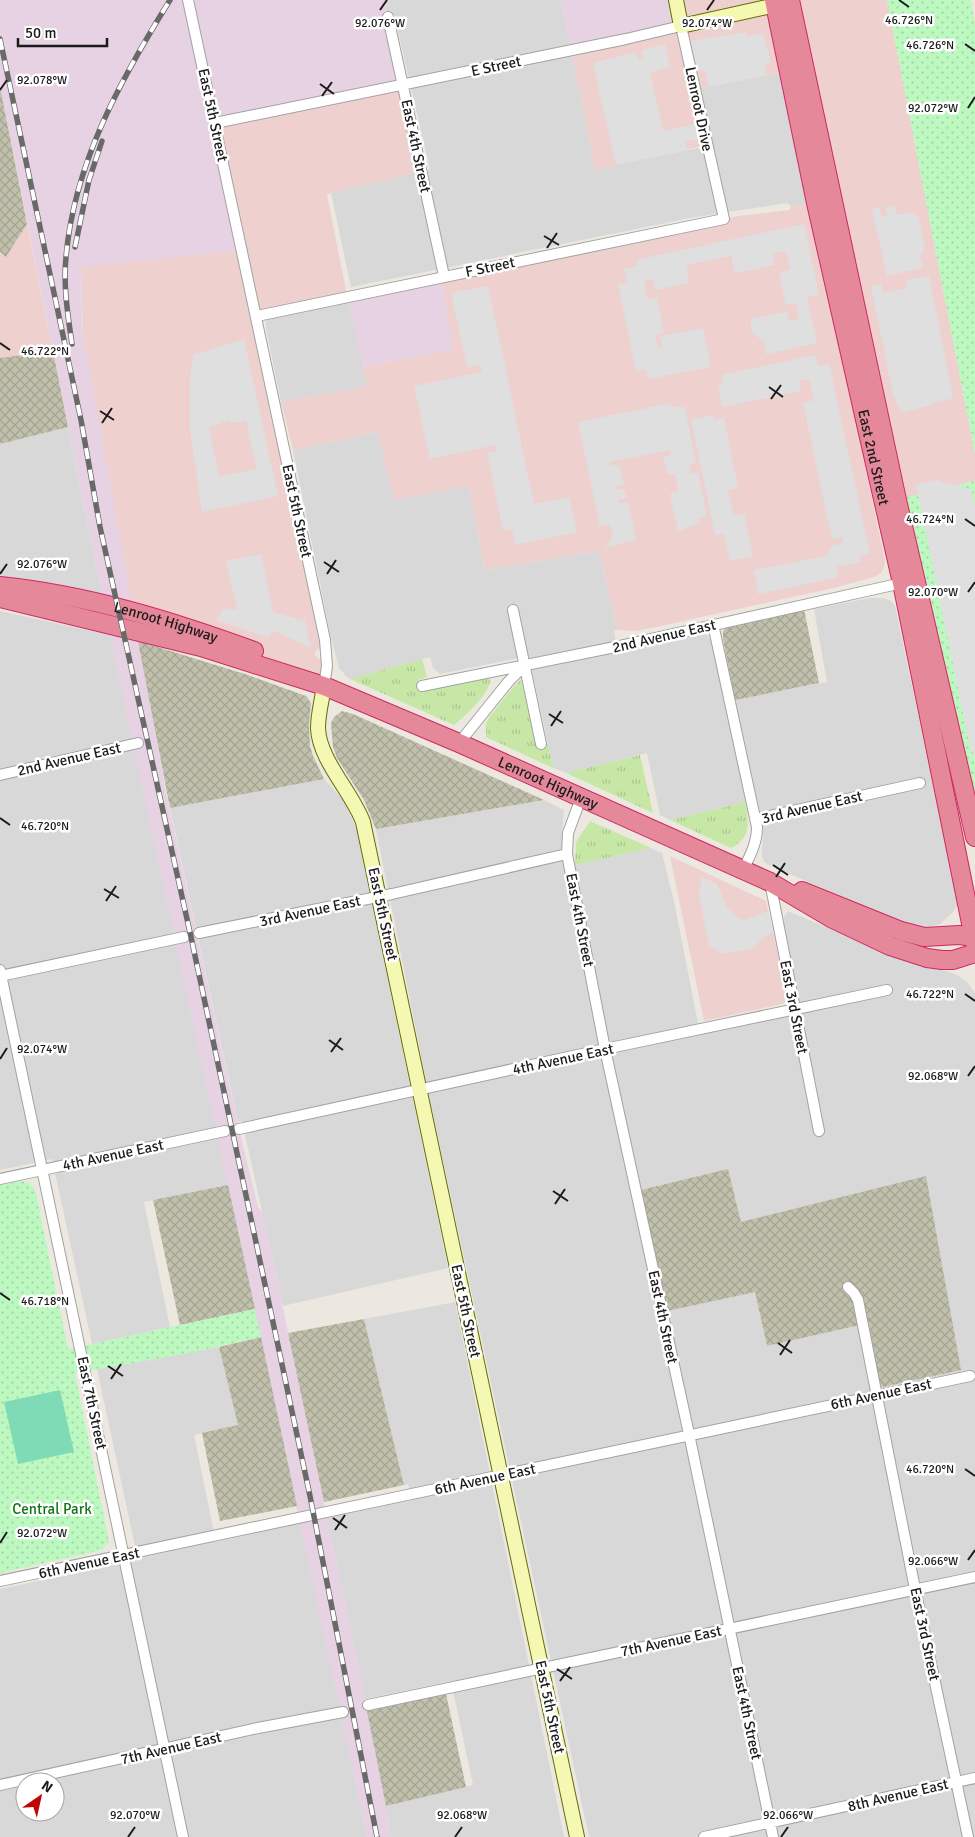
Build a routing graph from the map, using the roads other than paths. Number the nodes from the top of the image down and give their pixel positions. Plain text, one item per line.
1 (188, 0) edge
2 (676, 0) edge
3 (786, 1) edge
4 (388, 17) dead end
5 (681, 26) junction
6 (403, 84) junction
7 (215, 123) junction
8 (724, 219) joint
9 (444, 276) junction
10 (257, 316) junction
11 (908, 581) junction
12 (0, 586) edge
13 (0, 598) edge
14 (513, 610) dead end
15 (713, 624) junction
16 (525, 666) junction
17 (324, 686) junction
18 (422, 686) dead end
19 (138, 743) dead end
20 (459, 743) junction
21 (541, 744) dead end
22 (0, 775) edge
23 (920, 783) dead end
24 (581, 798) junction
25 (756, 819) junction
26 (975, 837) edge
27 (567, 854) junction
28 (743, 870) junction
29 (770, 882) junction
30 (379, 897) junction
31 (199, 934) dead end
32 (184, 937) dead end
33 (975, 942) edge
34 (0, 974) edge
35 (887, 990) dead end
36 (795, 1010) junction
37 (605, 1050) junction
38 (420, 1091) junction
39 (240, 1129) dead end
40 (225, 1131) dead end
41 (819, 1131) dead end
42 (42, 1170) junction
43 (0, 1179) edge
44 (848, 1287) dead end
45 (970, 1376) dead end
46 (877, 1395) junction
47 (689, 1434) junction
48 (501, 1476) junction
49 (125, 1556) junction
50 (975, 1577) edge
51 (0, 1581) edge
52 (915, 1589) junction
53 (729, 1629) junction
54 (542, 1669) junction
55 (368, 1704) dead end
56 (343, 1712) dead end
57 (165, 1750) junction
58 (975, 1778) edge
59 (955, 1782) junction
60 (0, 1785) edge
61 (770, 1822) junction
62 (183, 1837) edge
63 (577, 1837) edge
64 (704, 1837) edge
65 (773, 1837) edge
66 (968, 1837) edge

1 - 7 street, East 5th Street
2 - 5 street, Lenroot Drive
3 - 5 street, E Street
3 - 11 highway, East 2nd Street
4 - 6 street, East 4th Street
5 - 6 street, E Street
5 - 8 street, Lenroot Drive
6 - 7 street, E Street
6 - 9 street, East 4th Street
7 - 10 street, East 5th Street
8 - 9 street, F Street
9 - 10 street, F Street
10 - 17 street, East 5th Street
11 - 15 street, 2nd Avenue East
11 - 26 highway, East 2nd Street
11 - 33 highway, East 2nd Street
12 - 17 highway, Lenroot Highway
13 - 17 highway, Lenroot Highway
14 - 16 street
15 - 16 street, 2nd Avenue East
15 - 25 street
16 - 18 street, 2nd Avenue East
16 - 20 street
16 - 21 street
17 - 20 highway, Lenroot Highway
17 - 30 street, East 5th Street
19 - 22 street, 2nd Avenue East
20 - 24 highway, Lenroot Highway
23 - 25 street, 3rd Avenue East
24 - 27 street, East 4th Street
24 - 28 highway, Lenroot Highway
25 - 28 street, 3rd Avenue East
27 - 30 street, 3rd Avenue East
27 - 37 street, East 4th Street
28 - 29 highway, Lenroot Highway
29 - 33 highway, Lenroot Highway
29 - 33 highway, Lenroot Highway
29 - 36 street, East 3rd Street
30 - 31 street, 3rd Avenue East
30 - 38 street, East 5th Street
32 - 34 street
34 - 42 street, East 7th Street
35 - 36 street, 4th Avenue East
36 - 37 street, 4th Avenue East
36 - 41 street, East 3rd Street
37 - 38 street, 4th Avenue East
37 - 47 street, East 4th Street
38 - 39 street, 4th Avenue East
38 - 48 street, East 5th Street
40 - 42 street, 4th Avenue East
42 - 43 street, 4th Avenue East
42 - 49 street, East 7th Street
44 - 46 street, East 3rd Street
45 - 46 street, 6th Avenue East
46 - 47 street, 6th Avenue East
46 - 52 street, East 3rd Street
47 - 48 street, 6th Avenue East
47 - 53 street, East 4th Street
48 - 49 street, 6th Avenue East
48 - 54 street, East 5th Street
49 - 51 street, 6th Avenue East
49 - 57 street, East 7th Street
50 - 52 street, 7th Avenue East
52 - 53 street, 7th Avenue East
52 - 59 street, East 3rd Street
53 - 54 street, 7th Avenue East
53 - 61 street, East 4th Street
54 - 55 street, 7th Avenue East
54 - 63 street, East 5th Street
56 - 57 street, 7th Avenue East
57 - 60 street, 7th Avenue East
57 - 62 street, East 7th Street
58 - 59 street, 8th Avenue East
59 - 61 street, 8th Avenue East
59 - 66 street, East 3rd Street
61 - 64 street, 8th Avenue East
61 - 65 street, East 4th Street

